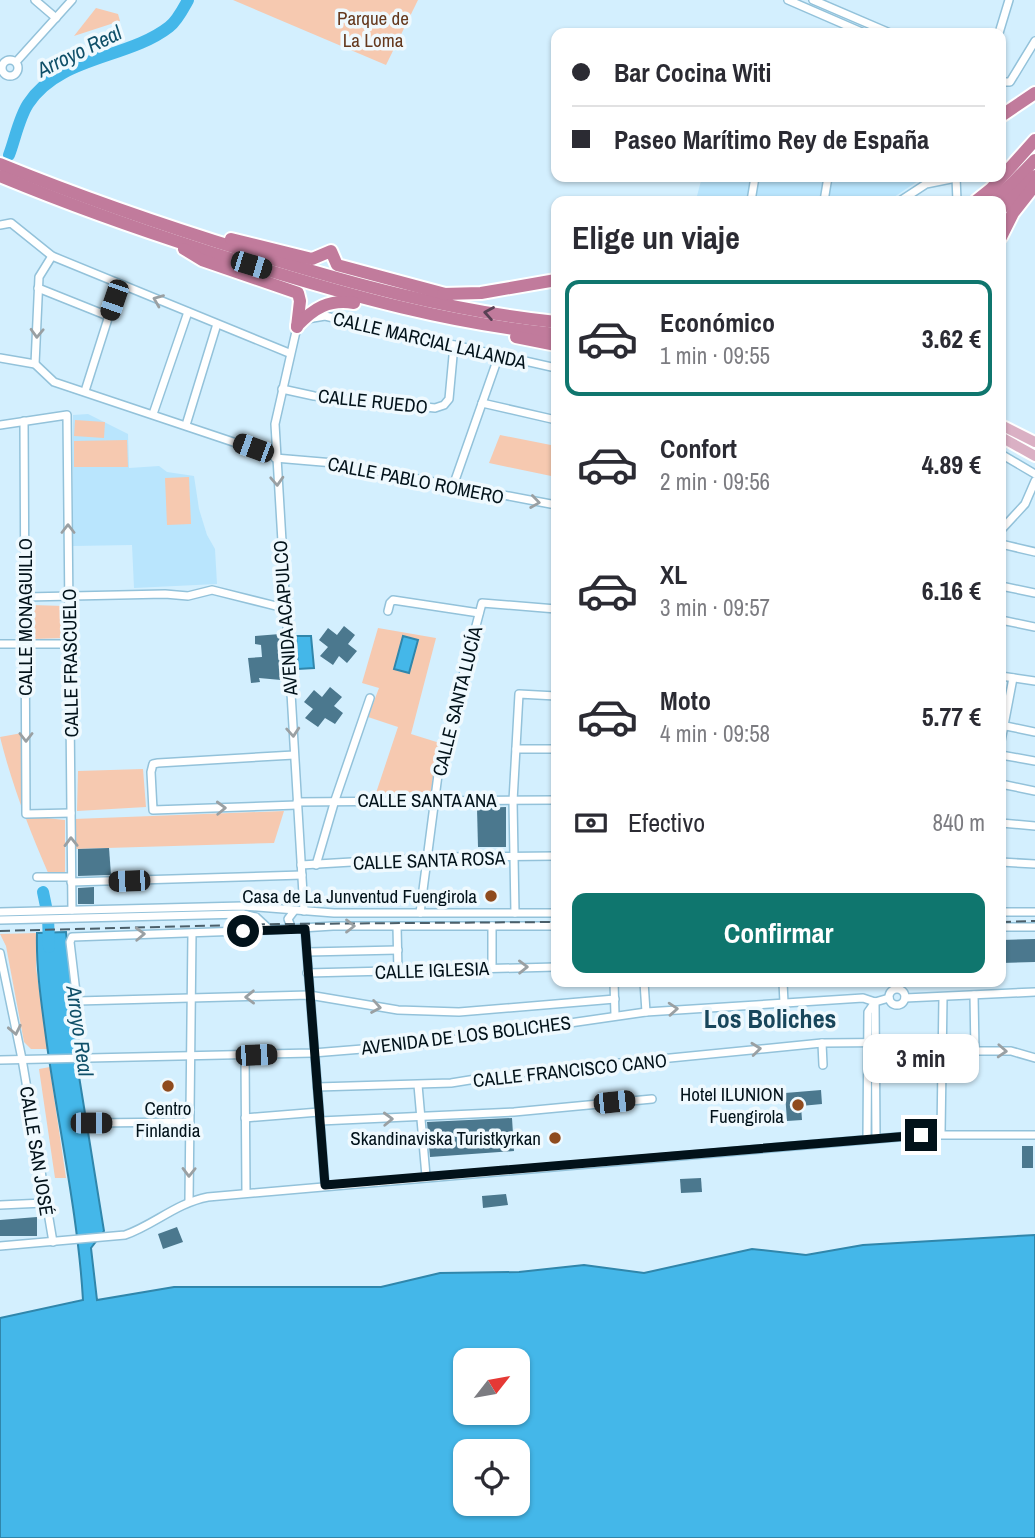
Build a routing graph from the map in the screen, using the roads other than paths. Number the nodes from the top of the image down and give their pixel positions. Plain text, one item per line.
1 (35, 0) edge
2 (72, 0) edge
3 (788, 0) edge
4 (813, 0) edge
5 (1009, 0) edge
6 (56, 18) junction
7 (852, 28) edge
8 (878, 28) edge
9 (1001, 28) edge
10 (1035, 41) edge
11 (16, 62) junction
12 (1, 68) edge
13 (1006, 82) edge
14 (1035, 93) edge
15 (1006, 113) edge
16 (1035, 140) edge
17 (1035, 160) edge
18 (0, 163) edge
19 (1006, 172) edge
20 (0, 176) edge
21 (1035, 176) edge
22 (28, 182) junction
23 (941, 182) edge
24 (997, 182) edge
25 (1035, 185) edge
26 (908, 196) edge
27 (982, 196) edge
28 (1000, 196) edge
29 (1006, 204) edge
30 (159, 224) junction
31 (0, 225) edge
32 (1006, 227) edge
33 (165, 238) junction
34 (52, 256) junction
35 (327, 275) junction
36 (551, 281) edge
37 (119, 284) junction
38 (38, 288) junction
39 (449, 295) junction
40 (391, 305) junction
41 (414, 311) junction
42 (188, 312) junction
43 (108, 316) junction
44 (551, 321) edge
45 (300, 323) junction
46 (217, 324) junction
47 (551, 333) edge
48 (551, 344) edge
49 (454, 345) junction
50 (289, 353) junction
51 (499, 355) junction
52 (0, 358) edge
53 (36, 364) junction
54 (551, 367) edge
55 (282, 389) junction
56 (85, 391) junction
57 (482, 403) junction
58 (153, 414) junction
59 (551, 419) edge
60 (24, 421) junction
61 (0, 425) edge
62 (186, 425) junction
63 (1006, 428) edge
64 (1006, 440) edge
65 (1035, 442) edge
66 (1035, 456) edge
67 (275, 457) junction
68 (1006, 457) edge
69 (1035, 474) edge
70 (1035, 481) edge
71 (453, 486) junction
72 (551, 504) edge
73 (1006, 525) edge
74 (1006, 545) edge
75 (1035, 552) edge
76 (1006, 587) edge
77 (1035, 593) edge
78 (26, 597) junction
79 (69, 598) junction
80 (284, 608) junction
81 (551, 609) edge
82 (388, 611) dead end
83 (479, 613) junction
84 (1006, 621) edge
85 (1035, 627) edge
86 (0, 644) edge
87 (26, 644) junction
88 (69, 644) junction
89 (1006, 677) edge
90 (1013, 678) junction
91 (1035, 681) edge
92 (551, 696) edge
93 (370, 698) dead end
94 (1006, 709) edge
95 (1006, 727) edge
96 (1035, 732) edge
97 (516, 749) junction
98 (551, 749) edge
99 (294, 755) junction
100 (1006, 756) edge
101 (1035, 761) edge
102 (1006, 786) edge
103 (1035, 791) edge
104 (435, 799) junction
105 (335, 800) junction
106 (513, 800) junction
107 (551, 800) edge
108 (297, 804) junction
109 (71, 813) junction
110 (1006, 823) edge
111 (1035, 826) edge
112 (514, 856) junction
113 (551, 856) edge
114 (427, 859) junction
115 (1006, 862) edge
116 (1035, 864) edge
117 (301, 865) junction
118 (316, 865) junction
119 (302, 876) junction
120 (37, 877) dead end
121 (71, 879) junction
122 (295, 911) junction
123 (304, 911) junction
124 (317, 911) junction
125 (0, 912) edge
126 (1006, 912) edge
127 (1035, 912) edge
128 (68, 913) junction
129 (515, 913) junction
130 (551, 913) edge
131 (420, 914) junction
132 (22, 916) junction
133 (0, 920) edge
134 (397, 926) junction
135 (492, 926) junction
136 (551, 926) edge
137 (1006, 927) edge
138 (1035, 927) edge
139 (321, 928) junction
140 (292, 929) junction
141 (305, 929) junction
142 (270, 930) junction
143 (192, 933) junction
144 (398, 948) junction
145 (307, 952) junction
146 (0, 953) edge
147 (551, 967) edge
148 (492, 968) junction
149 (398, 972) junction
150 (307, 973) junction
151 (614, 987) edge
152 (644, 987) edge
153 (783, 987) edge
154 (897, 987) edge
155 (899, 987) edge
156 (1035, 992) edge
157 (309, 995) junction
158 (974, 995) junction
159 (943, 997) junction
160 (191, 998) junction
161 (889, 998) junction
162 (905, 998) junction
163 (615, 999) junction
164 (875, 1002) junction
165 (784, 1003) junction
166 (646, 1012) junction
167 (615, 1015) junction
168 (872, 1040) junction
169 (822, 1042) junction
170 (943, 1042) junction
171 (313, 1053) junction
172 (190, 1055) junction
173 (245, 1055) junction
174 (1035, 1058) edge
175 (22, 1059) junction
176 (0, 1060) edge
177 (823, 1065) dead end
178 (418, 1085) junction
179 (317, 1087) junction
180 (652, 1098) dead end
181 (320, 1116) junction
182 (245, 1118) junction
183 (420, 1118) junction
184 (189, 1122) junction
185 (91, 1123) dead end
186 (941, 1133) junction
187 (1035, 1135) edge
188 (871, 1139) junction
189 (426, 1176) junction
190 (325, 1185) junction
191 (246, 1193) junction
192 (189, 1201) junction
193 (44, 1203) junction
194 (0, 1205) edge
195 (52, 1242) junction
196 (0, 1246) edge

1 - 6 street
2 - 6 street
3 - 7 street
4 - 8 street
5 - 9 street
6 - 11 street
10 - 13 street
11 - 12 street
11 - 12 street
14 - 15 highway
16 - 19 highway
17 - 28 highway
18 - 22 highway
20 - 22 highway
21 - 29 highway
22 - 30 highway
22 - 33 highway
23 - 26 street
24 - 27 highway
25 - 32 highway
30 - 35 highway
30 - 39 highway
31 - 34 street
33 - 40 highway
33 - 45 highway
34 - 37 street
34 - 38 street
35 - 39 highway
44 -> 35 highway
36 - 39 highway
42 -> 37 street
37 - 43 street
38 - 43 street
38 -> 53 street
40 - 41 highway
40 - 45 highway
41 - 47 highway
41 - 48 highway
42 - 46 street
42 - 58 street
43 - 56 street
45 - 49 street, CALLE MARCIAL LALANDA
45 - 50 street, AVENIDA ACAPULCO
46 - 50 street
46 - 62 street
49 - 51 street, CALLE MARCIAL LALANDA
49 - 55 street, CALLE RUEDO
50 - 55 street, AVENIDA ACAPULCO
51 - 54 street, CALLE MARCIAL LALANDA
51 - 57 street
52 - 53 street
53 - 56 street, CALLE PABLO ROMERO
55 - 67 street, AVENIDA ACAPULCO
56 - 58 street, CALLE PABLO ROMERO
57 - 59 street
57 - 71 street
58 - 62 street, CALLE PABLO ROMERO
60 - 61 street
60 - 78 street, CALLE MONAGUILLO
79 -> 60 street, CALLE FRASCUELO
62 - 67 street, CALLE PABLO ROMERO
63 - 65 main road
64 - 66 main road
67 - 71 street, CALLE PABLO ROMERO
67 -> 80 street, AVENIDA ACAPULCO
68 - 69 street
70 - 73 street
71 -> 72 street, CALLE PABLO ROMERO
74 - 75 street
76 - 77 street
78 - 79 street
78 - 87 street, CALLE MONAGUILLO
79 - 80 street
79 - 88 street, CALLE FRASCUELO
80 -> 99 street, AVENIDA ACAPULCO
81 - 83 street
82 - 83 street
83 - 104 street, CALLE SANTA LUCÍA
84 - 85 street
86 - 87 street
87 - 88 street
87 -> 109 street, CALLE MONAGUILLO
88 - 109 street, CALLE FRASCUELO
89 - 90 street
90 - 91 street
90 - 94 street
92 - 97 street
93 - 105 street
95 - 96 street
97 - 98 street
97 - 106 street
99 - 108 street, AVENIDA ACAPULCO
99 -> 108 street, CALLE SANTA ANA
100 - 101 street
102 - 103 street
104 - 105 street, CALLE SANTA ANA
104 - 106 street, CALLE SANTA ANA
104 - 114 street, CALLE SANTA LUCÍA
105 - 108 street, CALLE SANTA ANA
105 - 118 street
106 - 107 street, CALLE SANTA ANA
106 - 112 street
108 - 117 street, AVENIDA ACAPULCO
121 -> 109 street, CALLE FRASCUELO
110 - 111 street
112 - 113 street, CALLE SANTA ROSA
112 - 114 street, CALLE SANTA ROSA
112 - 129 street
114 - 118 street, CALLE SANTA ROSA
114 - 131 street, CALLE SANTA LUCÍA
115 - 116 street
117 - 118 street, CALLE SANTA ROSA
117 - 119 street, AVENIDA ACAPULCO
119 - 121 street
119 - 123 street, AVENIDA ACAPULCO
120 - 121 street
121 - 128 street, CALLE FRASCUELO
122 - 123 street
122 - 128 street
122 - 140 street
123 - 124 street
124 - 131 street
124 - 139 street
125 - 132 street
126 - 127 street
128 - 132 street
128 - 142 street
129 - 130 street
129 - 131 street
132 - 133 street
134 - 135 street
139 -> 134 street
134 - 144 street
135 - 136 street
135 - 148 street
137 - 138 street
139 - 141 street
140 - 141 street
140 - 142 street
141 - 145 street
142 - 143 street
143 - 160 street
160 -> 143 street
144 - 145 street
144 - 149 street
145 - 150 street
146 -> 175 street, CALLE SAN JOSÉ
148 -> 147 street, CALLE IGLESIA
148 - 149 street, CALLE IGLESIA
149 - 150 street, CALLE IGLESIA
150 - 157 street
151 - 163 street
152 - 166 street
153 - 165 street
154 - 161 street
155 - 162 street
156 - 158 street
157 -> 160 street
157 -> 163 street
157 - 171 street
158 - 159 street
158 -> 174 street
159 - 162 street
159 - 170 street
160 - 172 street
161 - 162 street
161 - 164 street, AVENIDA DE LOS BOLICHES
163 - 167 street
164 - 165 street, AVENIDA DE LOS BOLICHES
164 - 168 street
166 -> 165 street, AVENIDA DE LOS BOLICHES
166 - 167 street, AVENIDA DE LOS BOLICHES
167 - 171 street, AVENIDA DE LOS BOLICHES
168 - 169 street, CALLE FRANCISCO CANO
168 - 170 street, CALLE FRANCISCO CANO
168 - 188 street
169 - 177 street
178 -> 169 street, CALLE FRANCISCO CANO
170 - 186 street
171 - 173 street, AVENIDA DE LOS BOLICHES
171 - 179 street
172 - 173 street, AVENIDA DE LOS BOLICHES
172 - 175 street, AVENIDA DE LOS BOLICHES
172 - 184 street
173 - 182 street
175 - 176 street, AVENIDA DE LOS BOLICHES
175 - 193 street, CALLE SAN JOSÉ
178 - 179 street, CALLE FRANCISCO CANO
178 - 183 street
179 - 181 street
180 - 183 street
181 - 182 street
181 -> 183 street
181 - 190 street
182 - 191 street
183 - 189 street
184 - 185 street
184 -> 192 street
186 - 187 street
186 - 188 street
188 - 189 street
189 - 190 street
190 - 191 street
191 - 192 street
192 - 195 street
193 - 194 street
193 - 195 street, CALLE SAN JOSÉ
195 - 196 street

